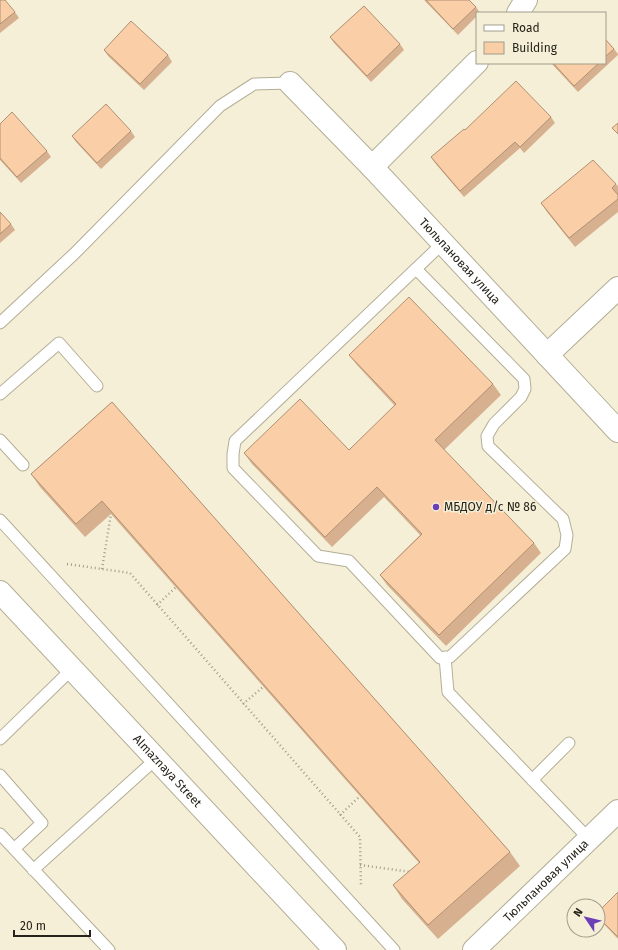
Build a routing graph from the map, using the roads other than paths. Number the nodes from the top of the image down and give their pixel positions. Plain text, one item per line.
1 (526, 0) edge
2 (519, 12) edge
3 (476, 63) edge
4 (290, 83) joint
5 (372, 167) junction
6 (443, 243) junction
7 (416, 269) junction
8 (618, 288) edge
9 (0, 323) edge
10 (547, 355) junction
11 (97, 386) dead end
12 (0, 394) edge
13 (618, 432) edge
14 (0, 440) edge
15 (22, 465) dead end
16 (0, 520) edge
17 (0, 592) edge
18 (445, 658) junction
19 (72, 669) junction
20 (0, 739) edge
21 (569, 743) dead end
22 (156, 759) junction
23 (0, 775) edge
24 (532, 780) junction
25 (618, 811) edge
26 (0, 834) edge
27 (589, 839) junction
28 (14, 849) junction
29 (33, 870) junction
30 (105, 949) edge
31 (335, 950) edge
32 (394, 950) edge
33 (474, 950) edge

1 - 2 street
3 - 5 street
4 - 5 street, Тюльпановая улица
4 - 9 lane
5 - 6 street, Тюльпановая улица
6 - 7 lane
6 - 10 street, Тюльпановая улица
7 - 18 lane
7 - 18 lane
8 - 10 street
10 - 13 street, Тюльпановая улица
11 - 12 lane
14 - 15 lane
16 - 32 lane
17 - 19 street, Almaznaya Street
18 - 24 lane
19 - 20 lane
19 - 22 street, Almaznaya Street
21 - 24 lane
22 - 29 lane
22 - 31 street, Almaznaya Street
23 - 28 lane
24 - 27 lane
25 - 27 street, Тюльпановая улица
26 - 28 lane
27 - 33 street, Тюльпановая улица
28 - 29 lane
29 - 30 lane

